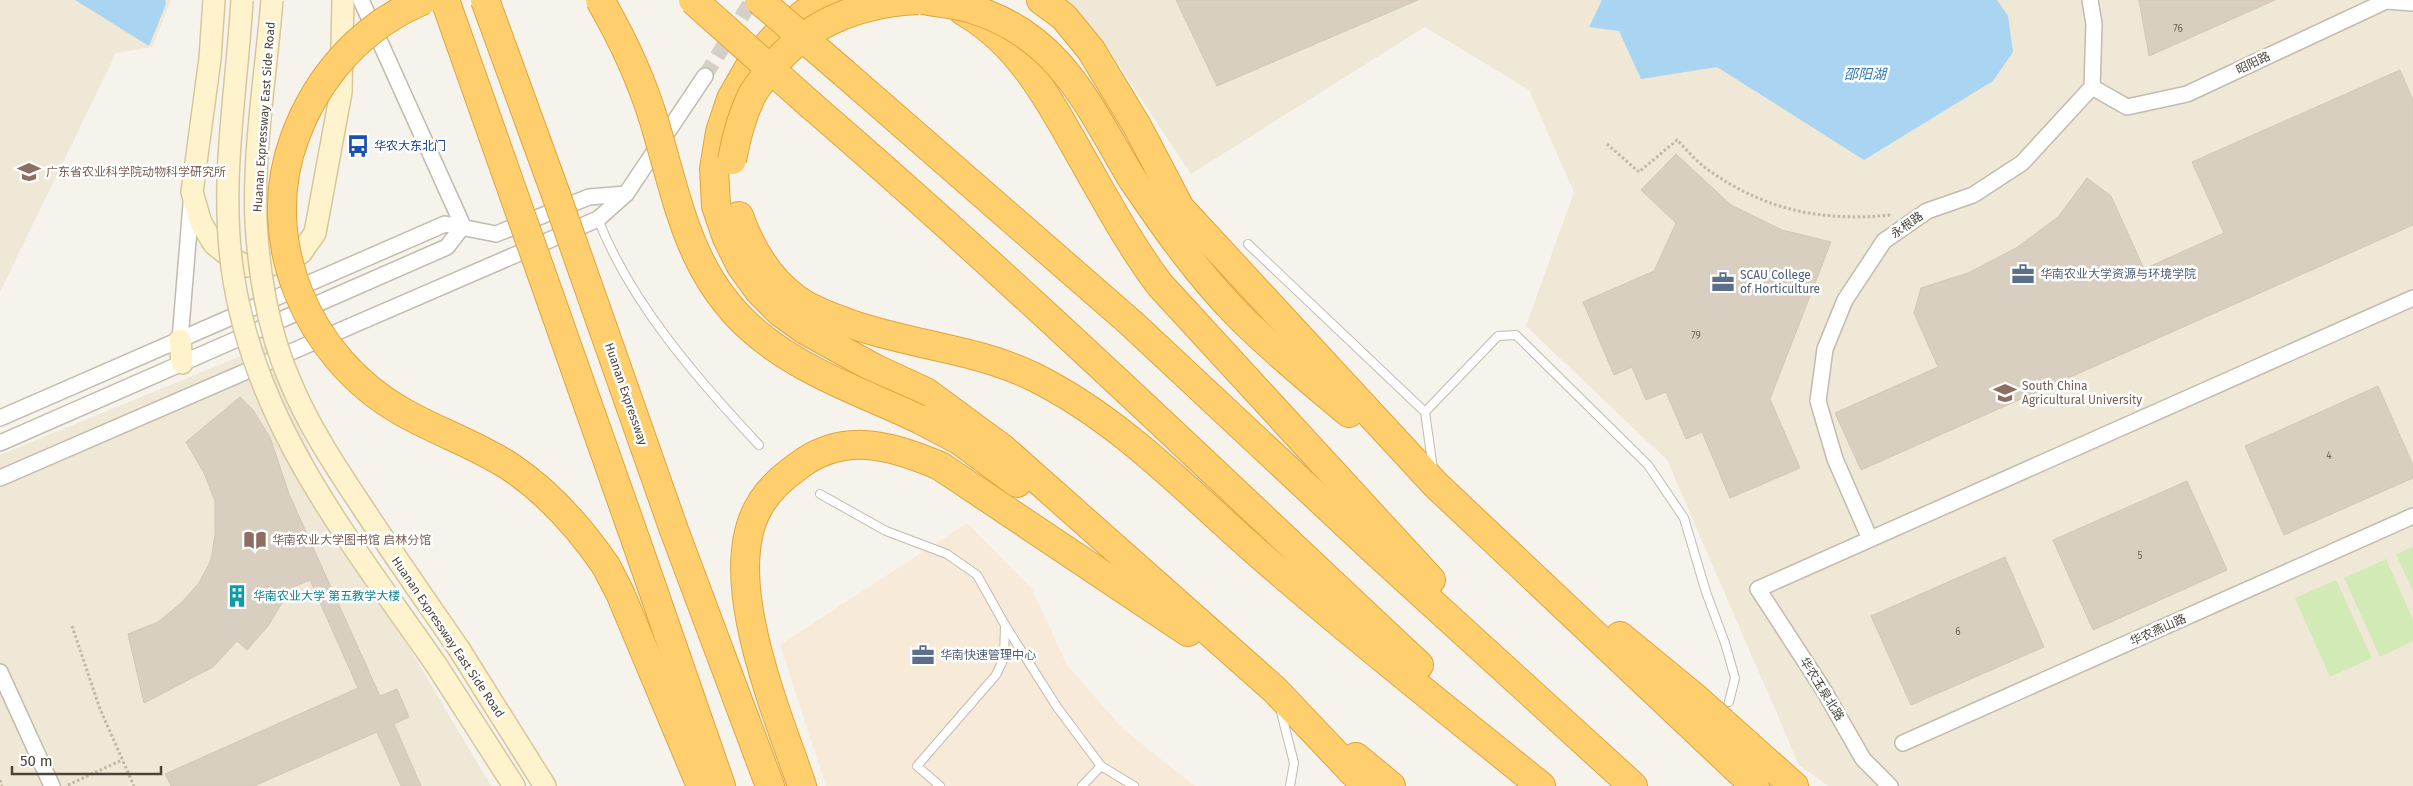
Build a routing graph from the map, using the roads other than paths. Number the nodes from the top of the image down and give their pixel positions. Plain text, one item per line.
1 (214, 0) edge
2 (242, 0) edge
3 (272, 0) edge
4 (343, 0) edge
5 (361, 0) edge
6 (424, 0) edge
7 (445, 0) edge
8 (485, 0) edge
9 (600, 0) edge
10 (693, 0) edge
11 (759, 0) edge
12 (834, 0) edge
13 (918, 0) edge
14 (923, 0) edge
15 (941, 0) edge
16 (977, 0) edge
17 (1042, 0) edge
18 (2090, 0) edge
19 (2413, 3) edge
20 (1047, 50) junction
21 (706, 76) tunnel mouth
22 (2092, 87) junction
23 (192, 192) junction
24 (626, 194) junction
25 (598, 219) junction
26 (463, 226) junction
27 (1248, 244) dead end
28 (2413, 298) edge
29 (180, 340) junction
30 (182, 363) junction
31 (1425, 412) junction
32 (0, 418) edge
33 (0, 443) edge
34 (759, 444) dead end
35 (0, 478) edge
36 (1436, 485) junction
37 (820, 494) dead end
38 (2413, 516) edge
39 (1870, 539) junction
40 (1005, 625) junction
41 (0, 672) edge
42 (1275, 690) junction
43 (1729, 702) dead end
44 (1546, 707) junction
45 (1903, 743) dead end
46 (1101, 766) junction
47 (52, 786) edge
48 (514, 786) edge
49 (545, 786) edge
50 (701, 786) edge
51 (721, 786) edge
52 (770, 786) edge
53 (802, 786) edge
54 (940, 786) edge
55 (1082, 786) edge
56 (1134, 786) edge
57 (1290, 786) edge
58 (1366, 786) edge
59 (1391, 786) edge
60 (1541, 786) edge
61 (1549, 786) edge
62 (1634, 786) edge
63 (1755, 786) edge
64 (1794, 786) edge
65 (1890, 786) edge

1 - 23 street
2 - 48 street, Huanan Expressway East Side Road, bridge
3 - 49 street, Huanan Expressway East Side Road, bridge
4 - 23 street
5 - 26 street
6 - 50 highway, bridge
7 - 51 highway, bridge
8 - 52 highway, Huanan Expressway, bridge
9 - 42 highway, bridge
10 - 61 highway, bridge
11 - 44 highway, bridge
12 - 42 highway
13 - 60 highway, bridge
14 - 20 highway, bridge
15 - 44 highway
16 - 20 highway, bridge
17 - 36 highway
18 - 22 street
19 - 22 street, 昭阳路
20 - 36 highway, bridge
21 - 24 street
22 - 39 street, 永根路
23 - 29 street
24 - 25 street
24 - 26 street
25 - 34 lane
25 - 35 street
26 - 29 street
26 - 30 street
27 - 31 lane
28 - 39 street
29 - 30 street
29 - 32 street
30 - 33 street
31 - 36 lane
31 - 43 lane
36 - 63 highway
36 - 64 highway
37 - 40 lane
38 - 45 street, 华农燕山路
39 - 65 street, 华农玉泉北路
40 - 46 lane
40 - 54 lane
41 - 47 street
42 - 53 highway
42 - 57 lane
42 - 58 highway
42 - 59 highway
44 - 62 highway
46 - 55 lane
46 - 56 lane

